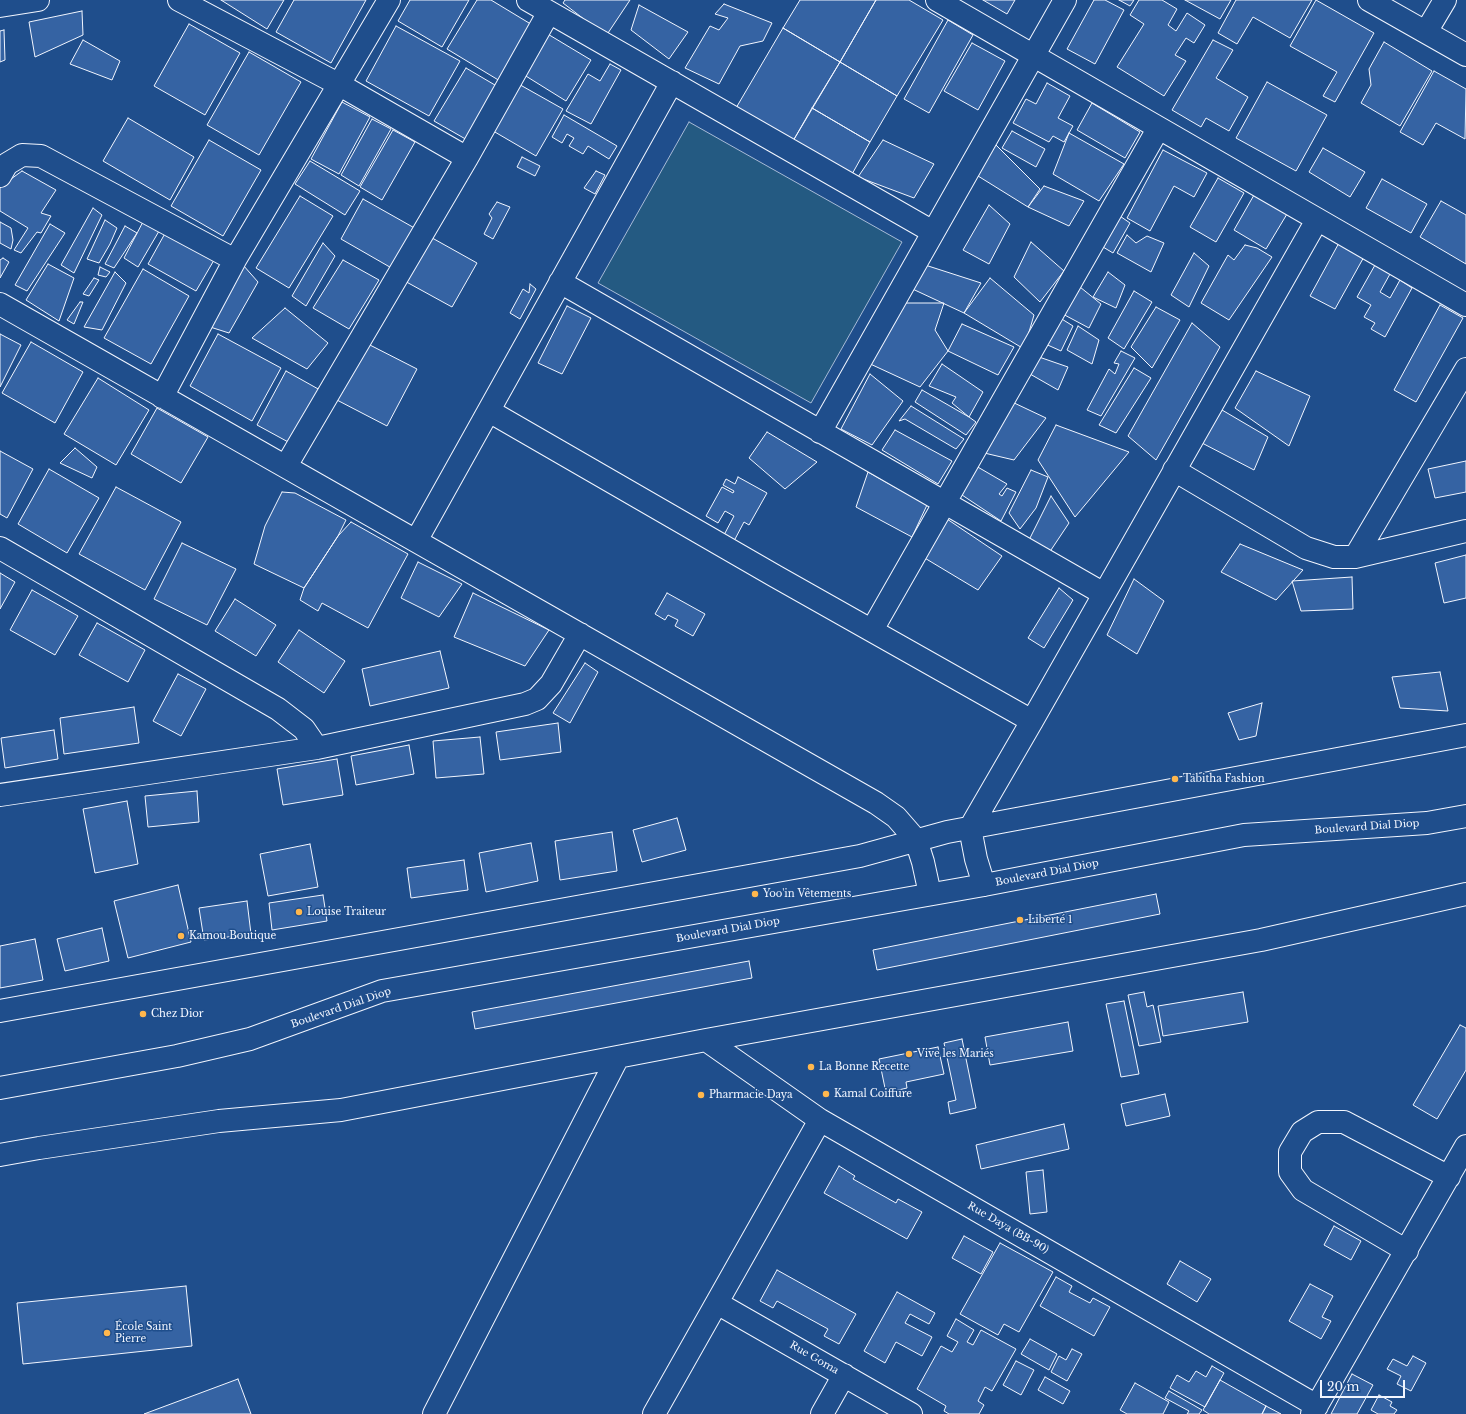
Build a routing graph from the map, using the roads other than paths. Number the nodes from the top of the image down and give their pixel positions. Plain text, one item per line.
1 (38, 0) edge
2 (179, 0) edge
3 (388, 0) edge
4 (528, 0) edge
5 (937, 0) edge
6 (1066, 0) edge
7 (1369, 0) edge
8 (1446, 0) edge
9 (0, 6) edge
10 (549, 12) junction
11 (1426, 32) junction
12 (1466, 55) edge
13 (1034, 56) junction
14 (672, 82) junction
15 (340, 84) junction
16 (1158, 129) junction
17 (467, 158) junction
18 (0, 176) edge
19 (1317, 220) junction
20 (933, 232) junction
21 (235, 260) junction
22 (560, 282) junction
23 (0, 304) edge
24 (1466, 305) edge
25 (1466, 369) edge
26 (162, 397) junction
27 (489, 412) junction
28 (820, 432) junction
29 (286, 466) junction
30 (1174, 470) junction
31 (944, 503) junction
32 (1466, 532) edge
33 (416, 541) junction
34 (0, 548) edge
35 (1355, 557) junction
36 (1104, 594) junction
37 (872, 630) junction
38 (580, 634) junction
39 (1032, 721) junction
40 (1466, 735) edge
41 (317, 748) junction
42 (0, 795) edge
43 (1466, 816) edge
44 (970, 828) junction
45 (916, 840) junction
46 (984, 885) junction
47 (930, 894) junction
48 (1466, 894) edge
49 (0, 1011) edge
50 (706, 1040) junction
51 (618, 1057) junction
52 (0, 1088) edge
53 (820, 1120) junction
54 (1466, 1146) edge
55 (0, 1155) edge
56 (1449, 1177) junction
57 (1407, 1251) junction
58 (717, 1303) junction
59 (844, 1375) junction
60 (1314, 1410) edge
61 (434, 1414) edge
62 (654, 1414) edge
63 (822, 1414) edge
64 (911, 1414) edge

1 - 9 street
2 - 15 street
3 - 15 street
4 - 10 street
5 - 13 street
6 - 13 street
7 - 11 street
8 - 11 street
10 - 14 street
10 - 17 street
11 - 12 street
13 - 16 street
13 - 20 street
14 - 20 street
14 - 22 street
15 - 17 street
15 - 21 street
16 - 19 street
16 - 31 street
17 - 29 street
18 - 21 street
19 - 24 street
19 - 30 street
20 - 28 street
21 - 26 street
22 - 27 street
22 - 28 street
23 - 26 street
25 - 35 street
26 - 29 street
27 - 33 street
27 - 37 street
28 - 31 street
29 - 33 street
30 - 35 street
30 - 36 street
31 - 36 street
31 - 37 street
32 - 35 street
33 - 38 street
34 - 41 street
36 - 39 street
37 - 39 street
38 - 41 street
38 - 45 street
39 - 44 street
40 - 44 street
41 - 42 street
43 - 46 street, Boulevard Dial Diop
44 - 45 street
44 - 46 street
45 - 47 street
45 - 49 street
46 - 47 street, Boulevard Dial Diop
47 - 52 street, Boulevard Dial Diop
48 - 50 street
50 - 51 street
50 - 53 street, Rue Daya (BB-90)
51 - 55 street
51 - 61 street
53 - 58 street
53 - 60 street, Rue Daya (BB-90)
54 - 56 street
56 - 57 street
56 - 57 street
57 - 60 street
58 - 59 street, Rue Goma
58 - 62 street
59 - 63 street
59 - 64 street, Rue Goma

